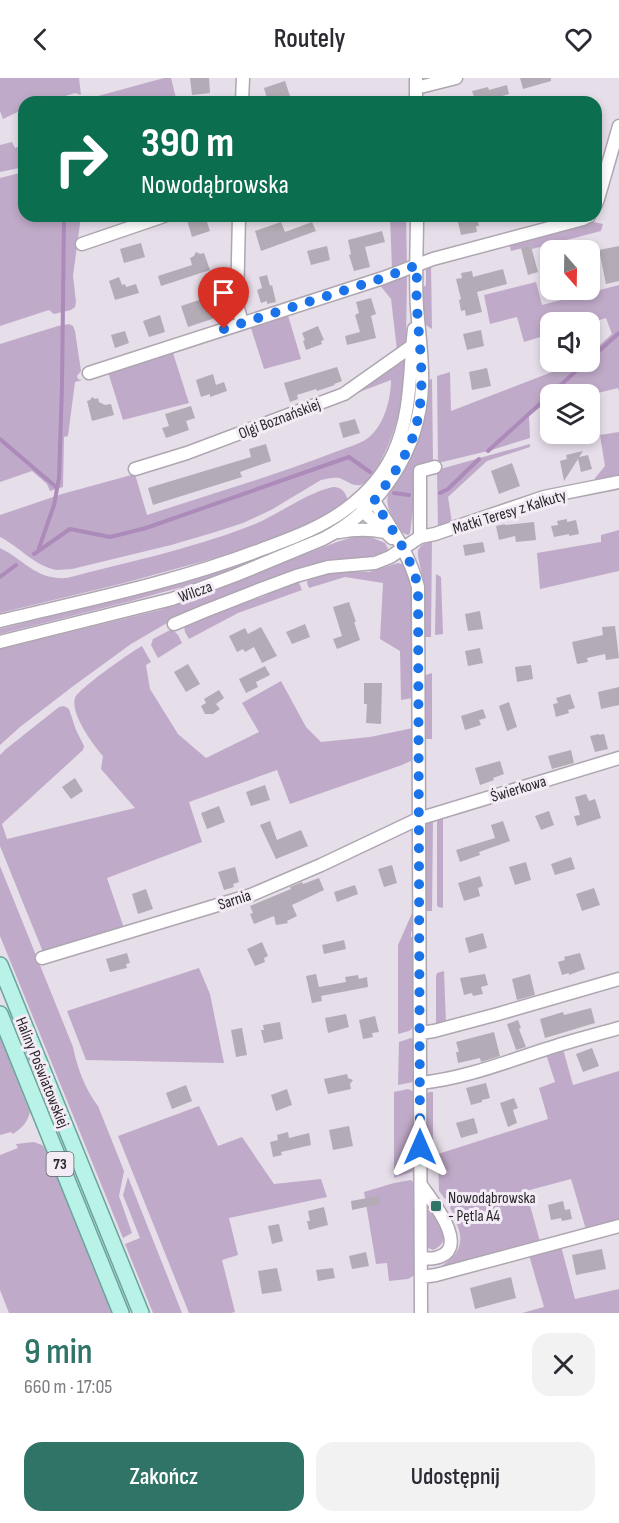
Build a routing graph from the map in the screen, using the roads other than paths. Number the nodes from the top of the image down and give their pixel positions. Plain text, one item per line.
1 (243, 78) edge
2 (456, 78) edge
3 (416, 83) edge
4 (242, 96) edge
5 (619, 126) edge
6 (602, 185) edge
7 (146, 222) edge
8 (239, 222) edge
9 (417, 222) edge
10 (571, 222) edge
11 (82, 244) dead end
12 (417, 265) junction
13 (417, 307) junction
14 (242, 323) junction
15 (412, 345) junction
16 (89, 373) dead end
17 (435, 467) dead end
18 (135, 469) dead end
19 (619, 482) edge
20 (360, 498) junction
21 (374, 501) junction
22 (364, 512) junction
23 (335, 532) junction
24 (385, 532) junction
25 (420, 537) junction
26 (403, 549) junction
27 (0, 621) edge
28 (174, 624) dead end
29 (0, 642) edge
30 (619, 758) edge
31 (418, 819) junction
32 (42, 958) dead end
33 (0, 965) edge
34 (619, 979) edge
35 (0, 1014) edge
36 (619, 1028) edge
37 (420, 1033) junction
38 (420, 1083) junction
39 (420, 1184) junction
40 (619, 1226) edge
41 (421, 1258) junction
42 (420, 1277) junction
43 (121, 1313) edge
44 (141, 1313) edge
45 (421, 1313) edge

1 - 4 street
2 - 3 street
5 - 6 street
7 - 11 street
8 - 14 street
9 - 12 street
10 - 12 street
12 - 13 street
12 - 14 street
13 - 15 street, Wilcza
13 - 21 street, Wilcza
14 - 16 street
15 - 18 street, Olgi Boznańskiej
15 - 20 street, Wilcza
17 - 25 street
19 - 25 street, Matki Teresy z Kalkuty
20 - 21 street
20 - 22 street
20 - 27 street, Wilcza
21 - 22 street, Wilcza
21 - 26 street
22 - 23 street, Wilcza
22 - 24 street
23 - 24 street
23 - 29 street, Wilcza
24 - 26 street
25 - 26 street, Matki Teresy z Kalkuty
26 - 28 street, Matki Teresy z Kalkuty
26 - 31 street
30 - 31 street, Świerkowa
31 - 32 street, Sarnia
31 - 37 street
33 - 44 main road, Haliny Poświatowskiej / 73
34 - 37 street
35 - 43 main road, Haliny Poświatowskiej / 73
36 - 38 street
37 - 38 street
38 - 39 street
39 - 41 street
39 - 41 street
40 - 42 street
41 - 42 street
42 - 45 street

